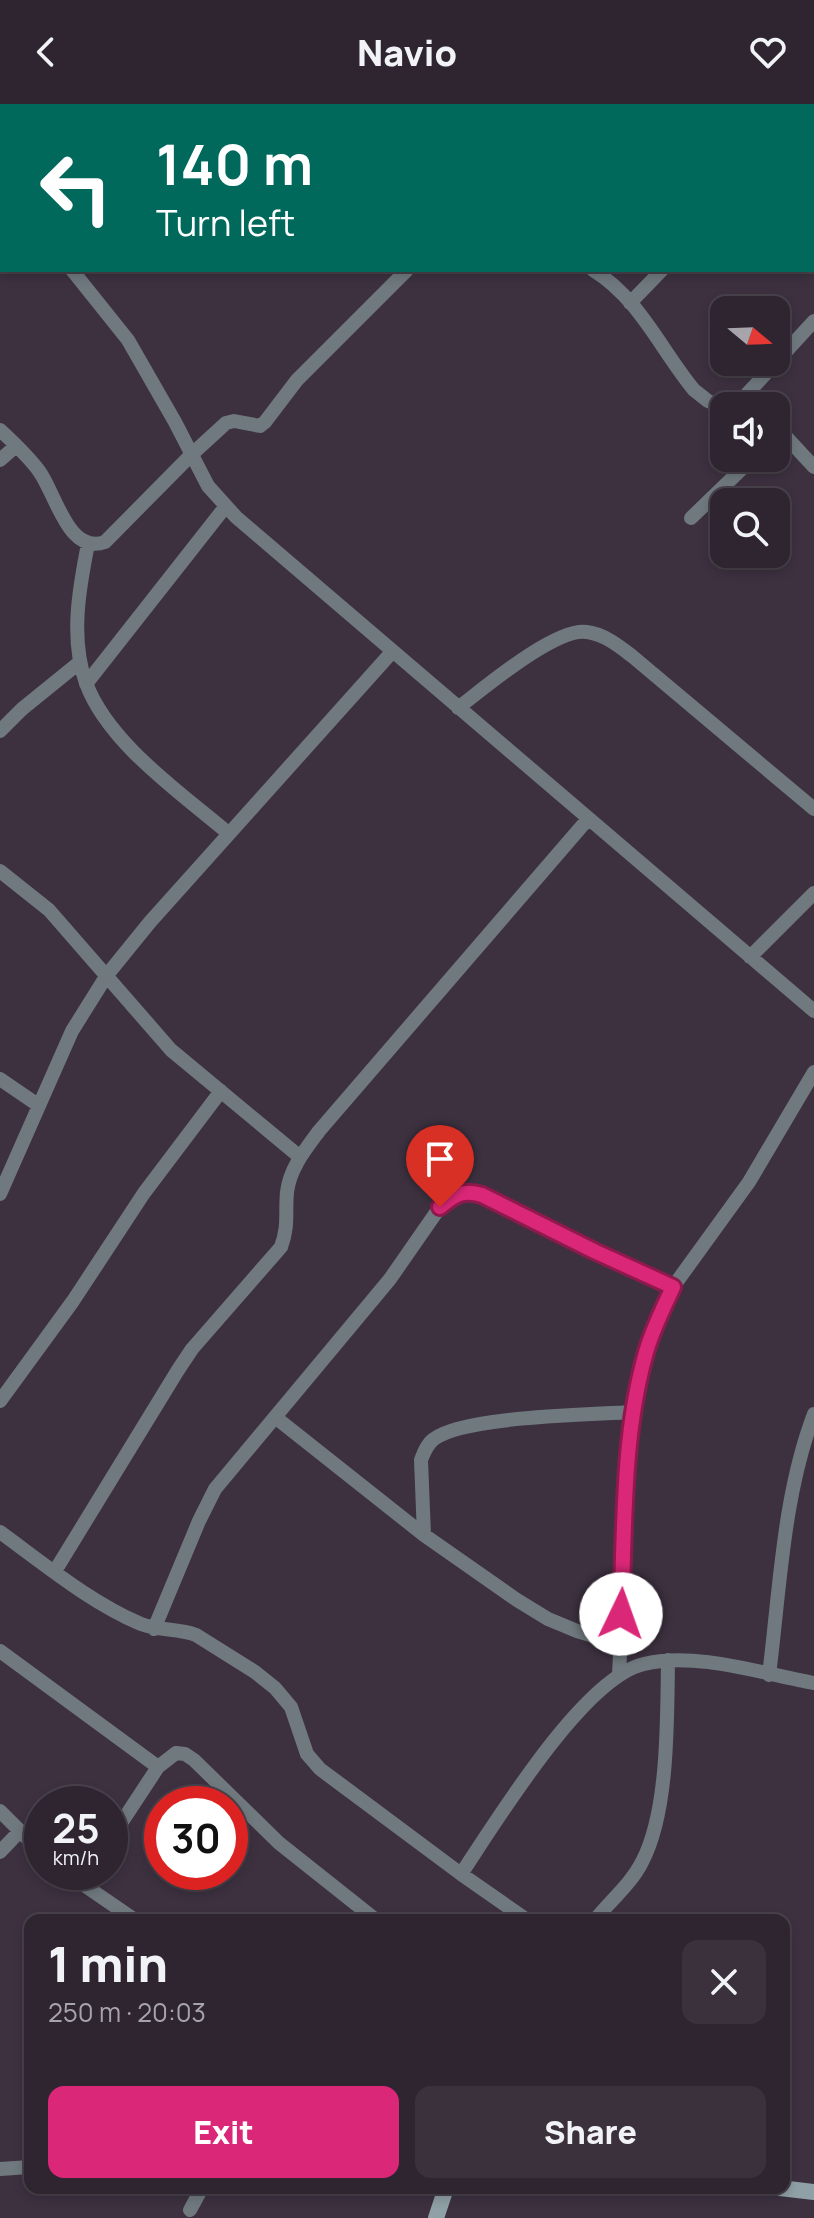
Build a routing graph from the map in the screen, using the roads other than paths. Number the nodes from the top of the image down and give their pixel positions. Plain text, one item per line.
1 (74, 272) edge
2 (405, 272) edge
3 (596, 272) edge
4 (660, 272) edge
5 (630, 303) junction
6 (814, 321) edge
7 (749, 392) edge
8 (710, 402) edge
9 (0, 430) edge
10 (790, 443) edge
11 (16, 446) junction
12 (191, 455) junction
13 (0, 460) edge
14 (814, 467) edge
15 (739, 472) edge
16 (226, 506) junction
17 (691, 518) dead end
18 (88, 544) junction
19 (392, 652) junction
20 (80, 662) junction
21 (86, 684) junction
22 (458, 708) junction
23 (0, 731) edge
24 (814, 809) edge
25 (588, 819) junction
26 (228, 833) junction
27 (0, 871) edge
28 (814, 893) edge
29 (750, 957) junction
30 (107, 975) junction
31 (814, 1011) edge
32 (814, 1072) edge
33 (0, 1079) edge
34 (221, 1091) junction
35 (38, 1105) junction
36 (300, 1157) junction
37 (0, 1194) edge
38 (673, 1287) junction
39 (0, 1401) edge
40 (632, 1412) junction
41 (814, 1414) edge
42 (275, 1417) junction
43 (809, 1440) edge
44 (0, 1532) edge
45 (424, 1535) junction
46 (55, 1571) junction
47 (154, 1629) junction
48 (620, 1644) junction
49 (0, 1651) edge
50 (668, 1660) junction
51 (619, 1675) junction
52 (769, 1675) junction
53 (814, 1683) edge
54 (158, 1767) junction
55 (0, 1811) edge
56 (128, 1813) edge
57 (20, 1831) junction
58 (24, 1835) edge
59 (0, 1852) edge
60 (461, 1874) junction
61 (99, 1890) edge
62 (128, 1914) edge
63 (368, 1914) edge
64 (518, 1914) edge
65 (600, 1914) edge
66 (24, 2168) edge
67 (0, 2169) edge
68 (790, 2189) edge
69 (814, 2192) edge
70 (199, 2194) edge
71 (444, 2194) edge
72 (190, 2210) dead end
73 (436, 2218) edge

1 - 12 street
2 - 12 street
3 - 5 street
4 - 5 street
5 - 8 street
6 - 7 street
9 - 11 street
10 - 14 street
11 - 13 street
11 - 18 street
12 - 16 street
12 - 18 street
15 - 17 street
16 - 19 street
16 - 21 street
18 - 20 street
19 - 22 street
19 - 26 street
20 - 21 street
20 - 23 street
21 - 26 street
22 - 24 street
22 - 25 street
25 - 29 street
25 - 36 street
26 - 30 street
27 - 30 street
28 - 29 street
29 - 31 street
30 - 34 street
30 - 35 street
32 - 38 street
33 - 35 street
34 - 36 street
34 - 39 street
35 - 37 street
36 - 46 street
38 - 40 street
38 - 42 street
40 - 45 street
40 - 48 street
41 - 43 street
42 - 45 street
42 - 47 street
43 - 52 street
44 - 46 street
45 - 48 street
46 - 47 street
47 - 60 street
48 - 51 street
49 - 54 street
50 - 51 street
50 - 52 street
50 - 65 street
51 - 60 street
52 - 53 street
54 - 56 street
54 - 63 street
55 - 57 street
57 - 58 street
57 - 59 street
60 - 64 street
61 - 62 street
66 - 67 street
68 - 69 main road
70 - 72 street
71 - 73 main road

